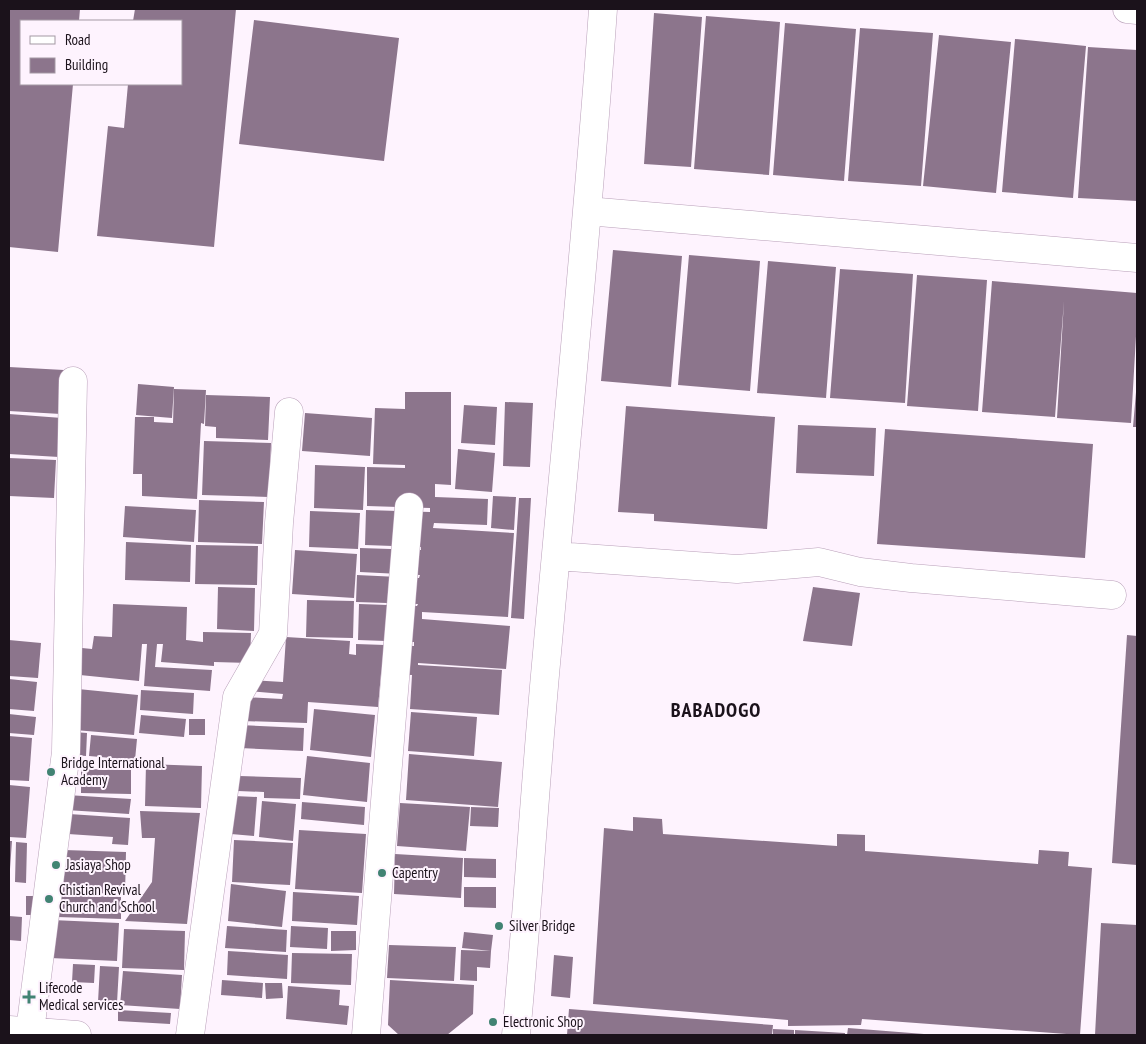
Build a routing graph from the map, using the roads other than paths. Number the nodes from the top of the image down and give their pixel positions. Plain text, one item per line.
1 (603, 9) edge
2 (1127, 9) edge
3 (1137, 10) edge
4 (587, 211) junction
5 (1137, 258) edge
6 (73, 381) dead end
7 (289, 412) dead end
8 (409, 506) dead end
9 (556, 556) junction
10 (1112, 595) dead end
11 (19, 1030) edge
12 (76, 1035) edge
13 (190, 1035) edge
14 (366, 1035) edge
15 (516, 1035) edge

1 - 4 street
2 - 3 street
4 - 5 street
4 - 9 street
6 - 11 street
7 - 13 street
8 - 14 street
9 - 10 street
9 - 15 street
11 - 12 street

